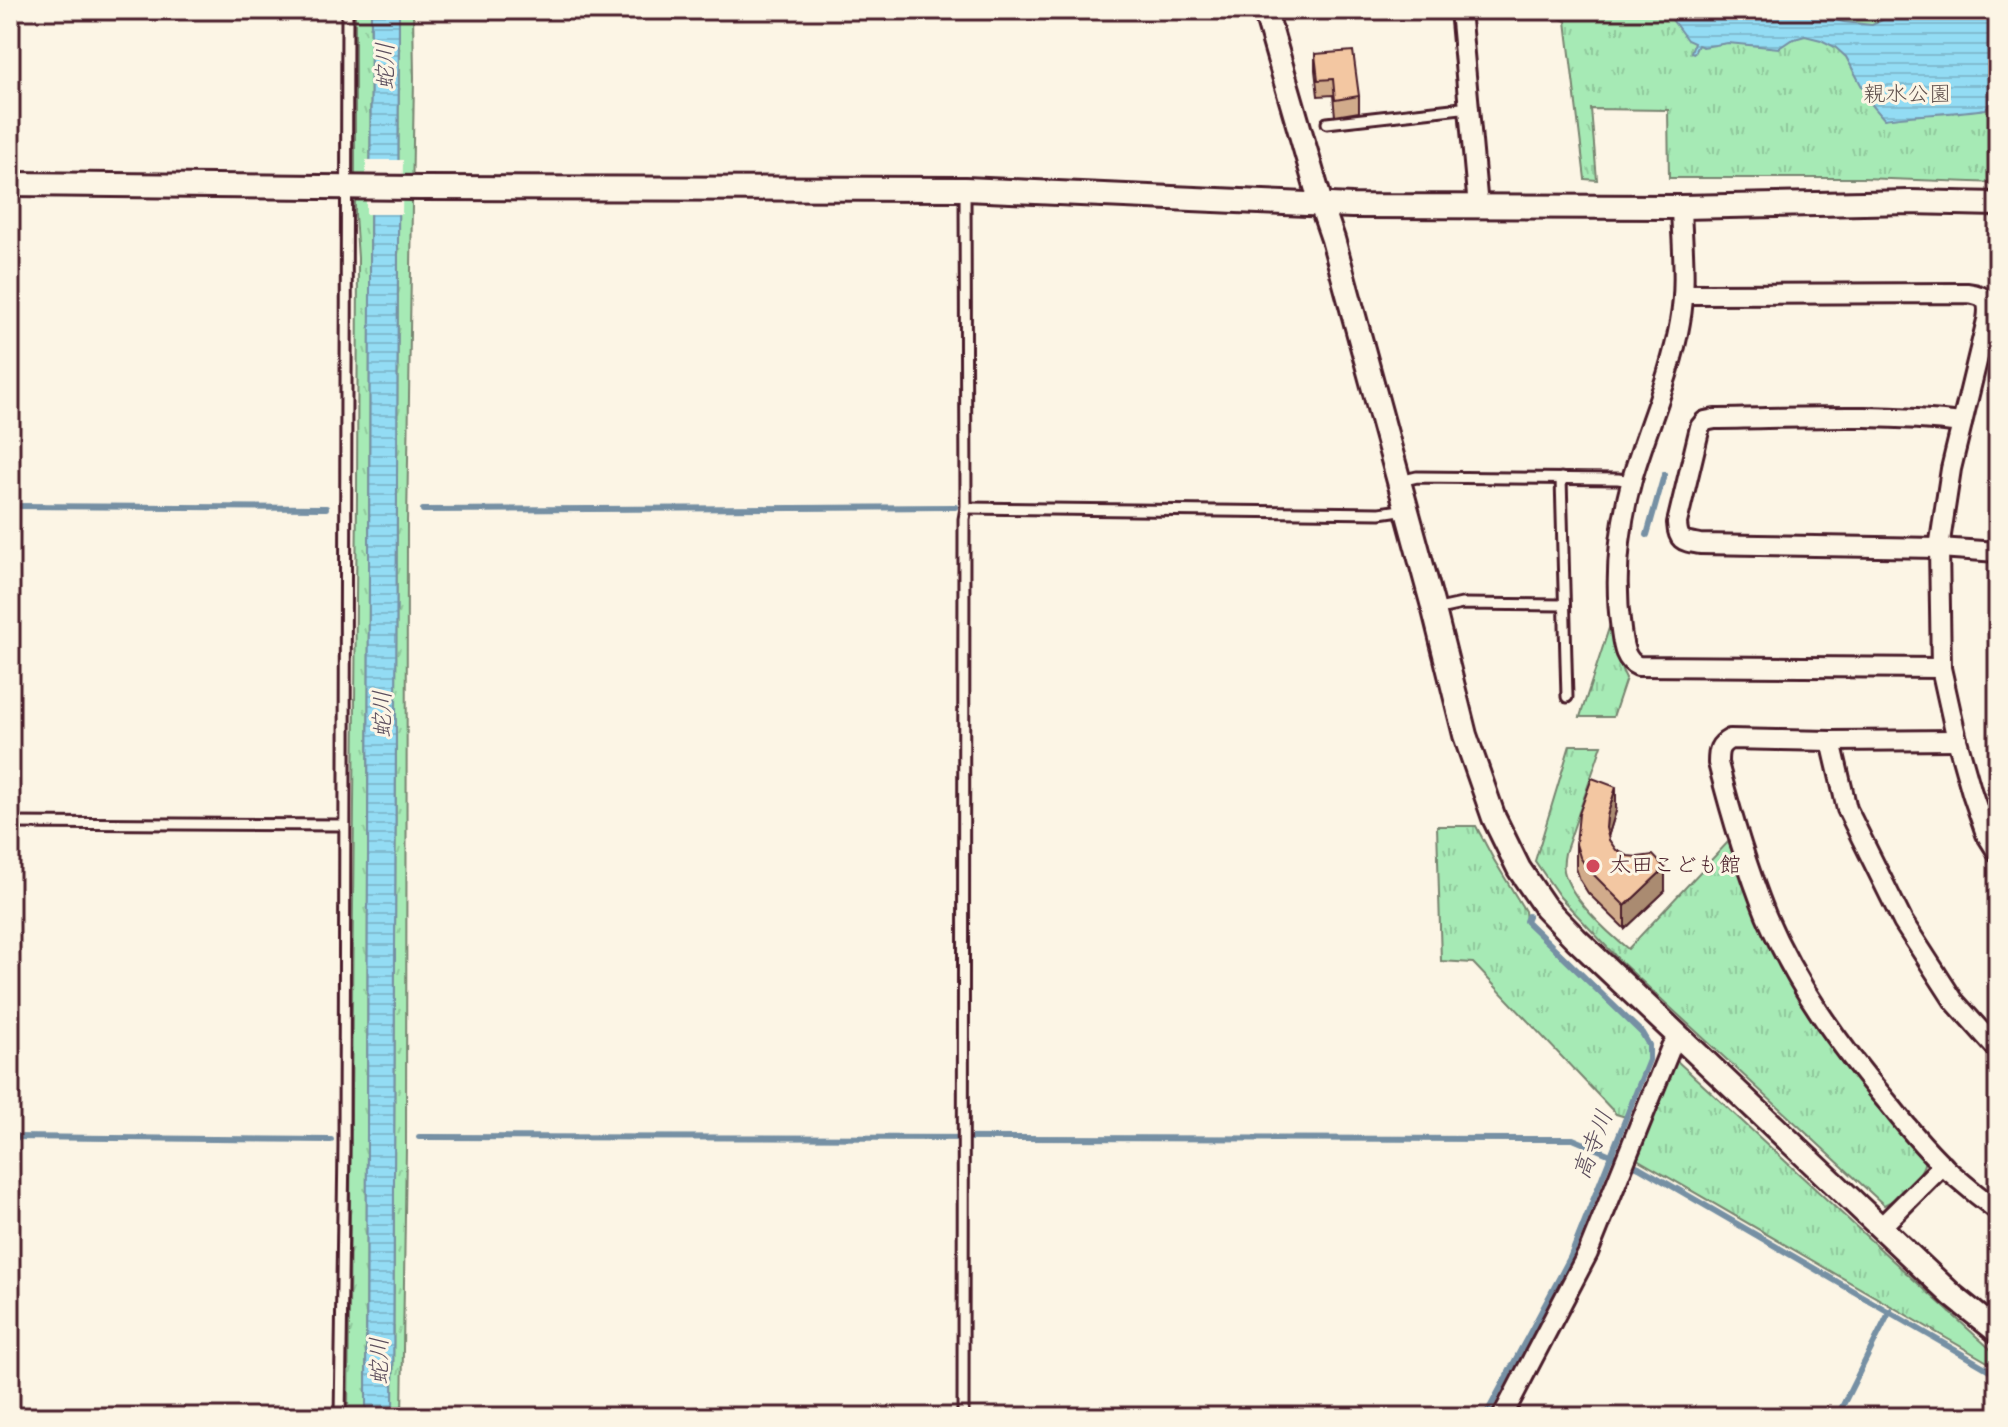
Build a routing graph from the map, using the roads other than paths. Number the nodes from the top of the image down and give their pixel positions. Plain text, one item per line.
1 (347, 10) edge
2 (1265, 10) edge
3 (1460, 10) edge
4 (1470, 107) junction
5 (1327, 123) dead end
6 (10, 184) edge
7 (349, 187) junction
8 (965, 189) junction
9 (1321, 204) junction
10 (1998, 204) edge
11 (1478, 207) junction
12 (1681, 207) junction
13 (1684, 294) junction
14 (1962, 423) junction
15 (1561, 478) junction
16 (1632, 481) junction
17 (1399, 482) junction
18 (966, 508) junction
19 (1407, 509) junction
20 (1939, 548) junction
21 (1998, 552) edge
22 (1564, 605) junction
23 (1434, 610) junction
24 (1941, 668) junction
25 (1567, 697) dead end
26 (1957, 740) junction
27 (1831, 741) junction
28 (10, 823) edge
29 (344, 825) junction
30 (1998, 853) edge
31 (1678, 1038) junction
32 (1998, 1050) edge
33 (1943, 1165) junction
34 (1998, 1211) edge
35 (1881, 1227) junction
36 (1998, 1332) edge
37 (340, 1417) edge
38 (963, 1417) edge
39 (1502, 1417) edge

1 - 7 lane
2 - 9 street
3 - 4 street
4 - 5 lane
4 - 11 street
6 - 7 street
7 - 8 street
7 - 29 lane
8 - 9 street
8 - 18 lane
9 - 11 street
9 - 17 street
10 - 12 street
11 - 12 street
12 - 13 street
13 - 14 street
13 - 16 street
14 - 20 street
14 - 20 street
15 - 16 lane
15 - 17 lane
15 - 22 lane
16 - 24 street
17 - 19 street
18 - 19 lane
18 - 38 lane
19 - 23 street
20 - 21 street
20 - 24 street
22 - 23 lane
22 - 25 lane
23 - 31 street
24 - 26 street
26 - 27 street
26 - 30 street
27 - 32 street
27 - 33 street
28 - 29 lane
29 - 37 lane
31 - 35 street
31 - 39 street
33 - 34 street
33 - 35 street
35 - 36 street

